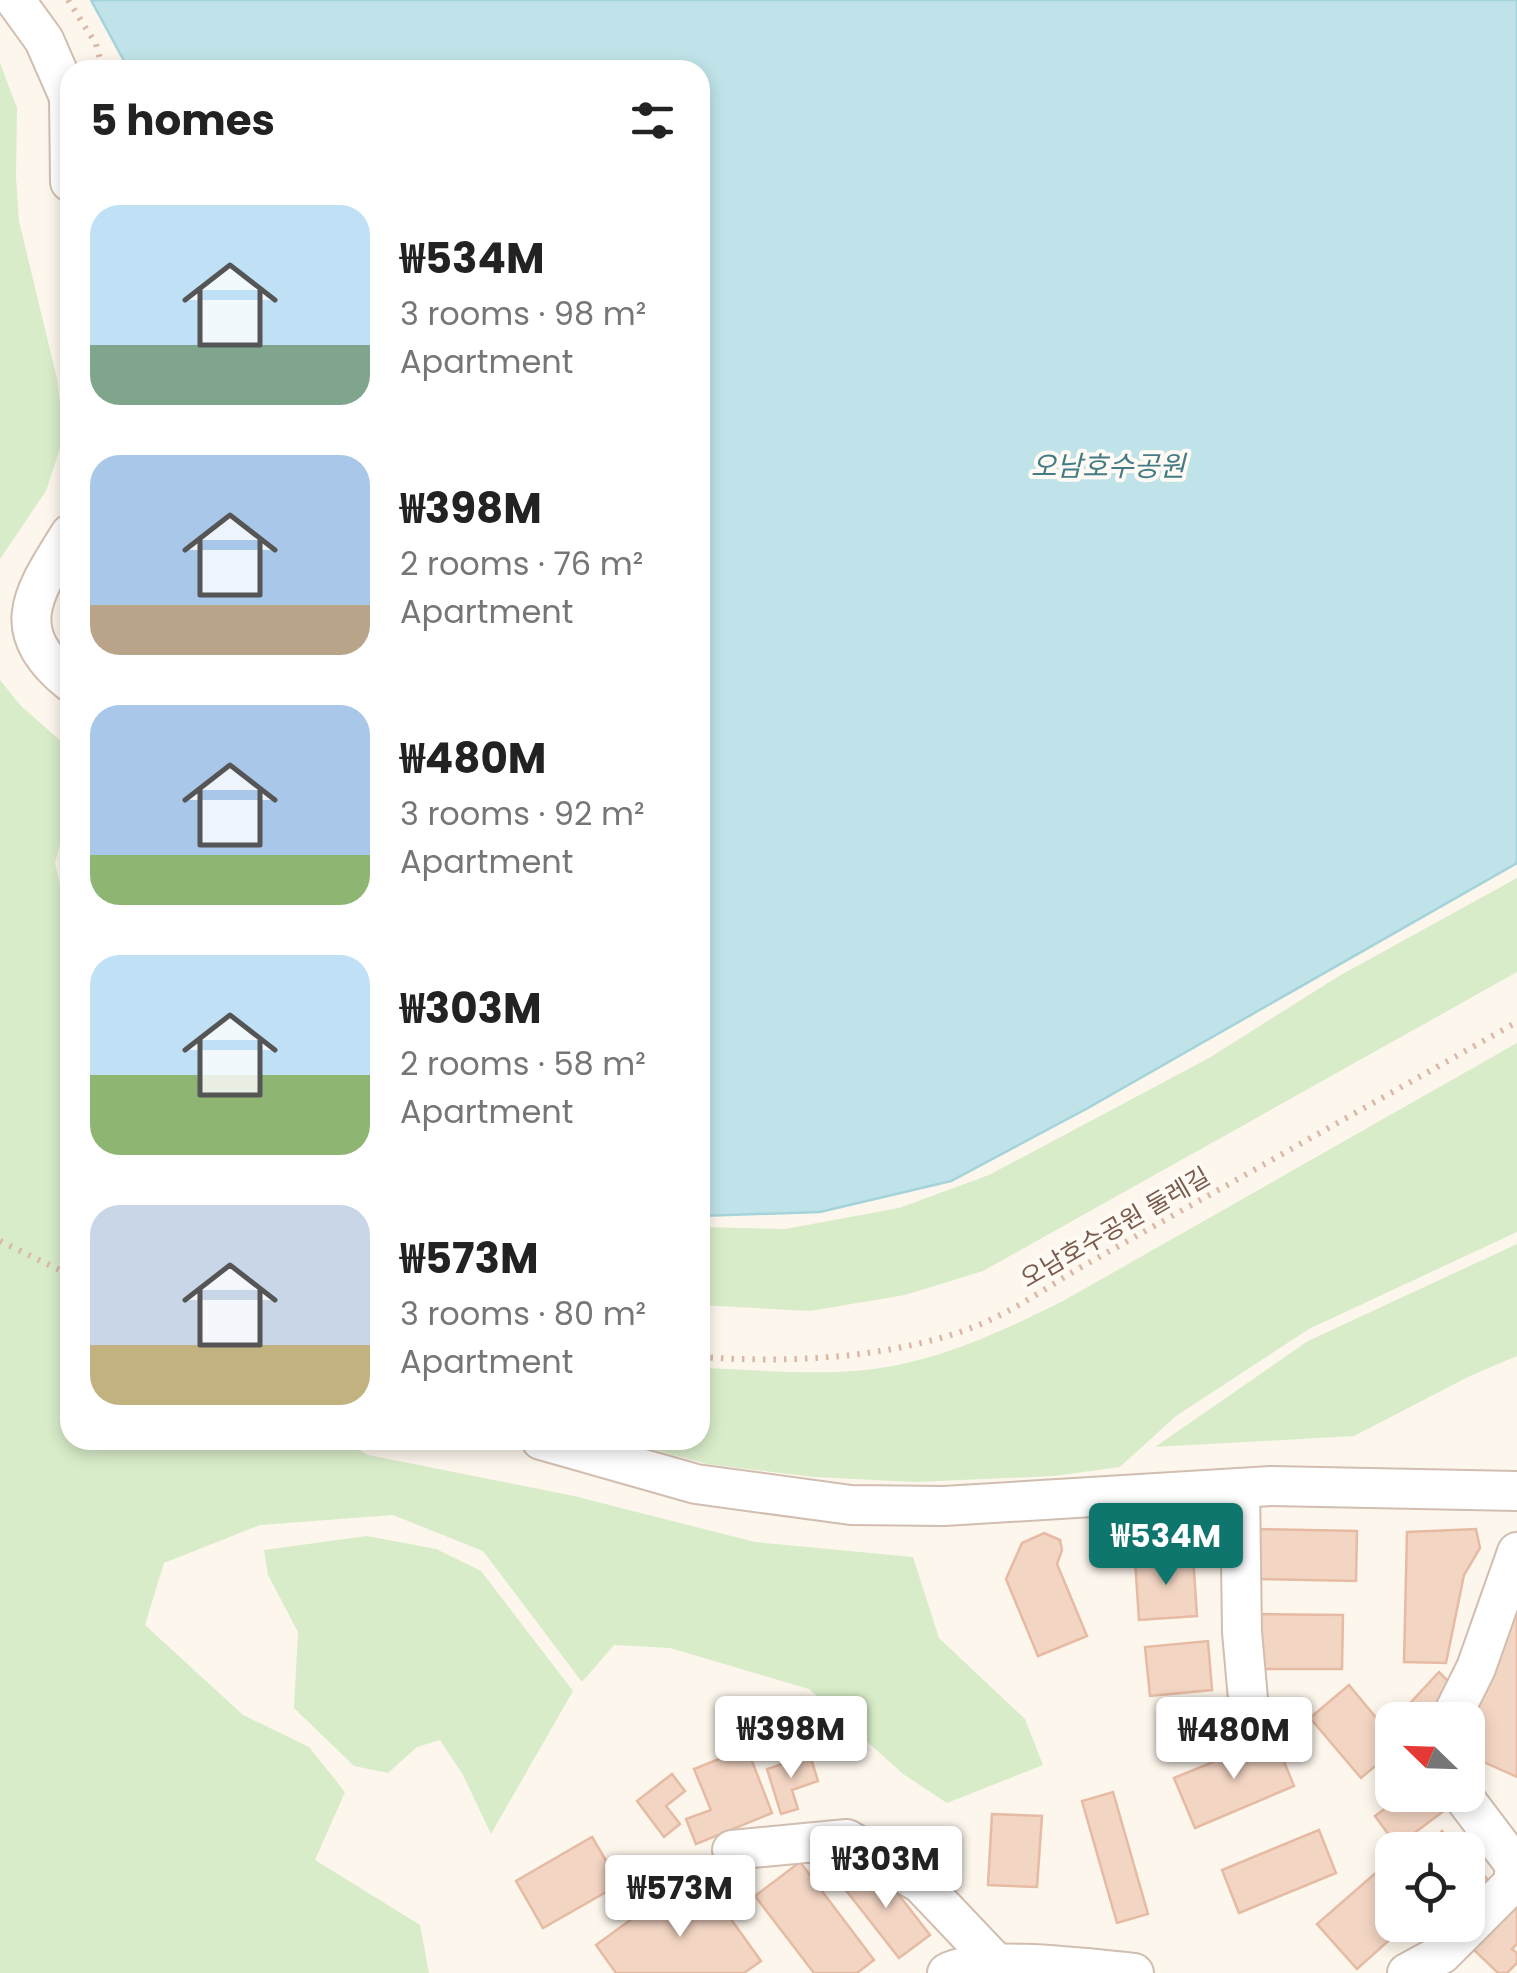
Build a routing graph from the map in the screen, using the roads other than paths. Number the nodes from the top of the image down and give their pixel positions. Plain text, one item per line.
1 (15, 0) edge
2 (60, 76) edge
3 (60, 550) edge
4 (60, 674) edge
5 (576, 1450) edge
6 (1240, 1488) junction
7 (1517, 1491) edge
8 (1517, 1552) edge
9 (1459, 1702) edge
10 (1249, 1710) dead end
11 (1475, 1812) edge
12 (732, 1850) dead end
13 (998, 1965) junction
14 (947, 1973) edge
15 (1134, 1973) edge
16 (1407, 1973) edge

1 - 2 street
3 - 4 street
5 - 6 street
6 - 7 street
6 - 10 street
8 - 9 street
11 - 16 street
12 - 13 street
13 - 14 street
13 - 15 street

